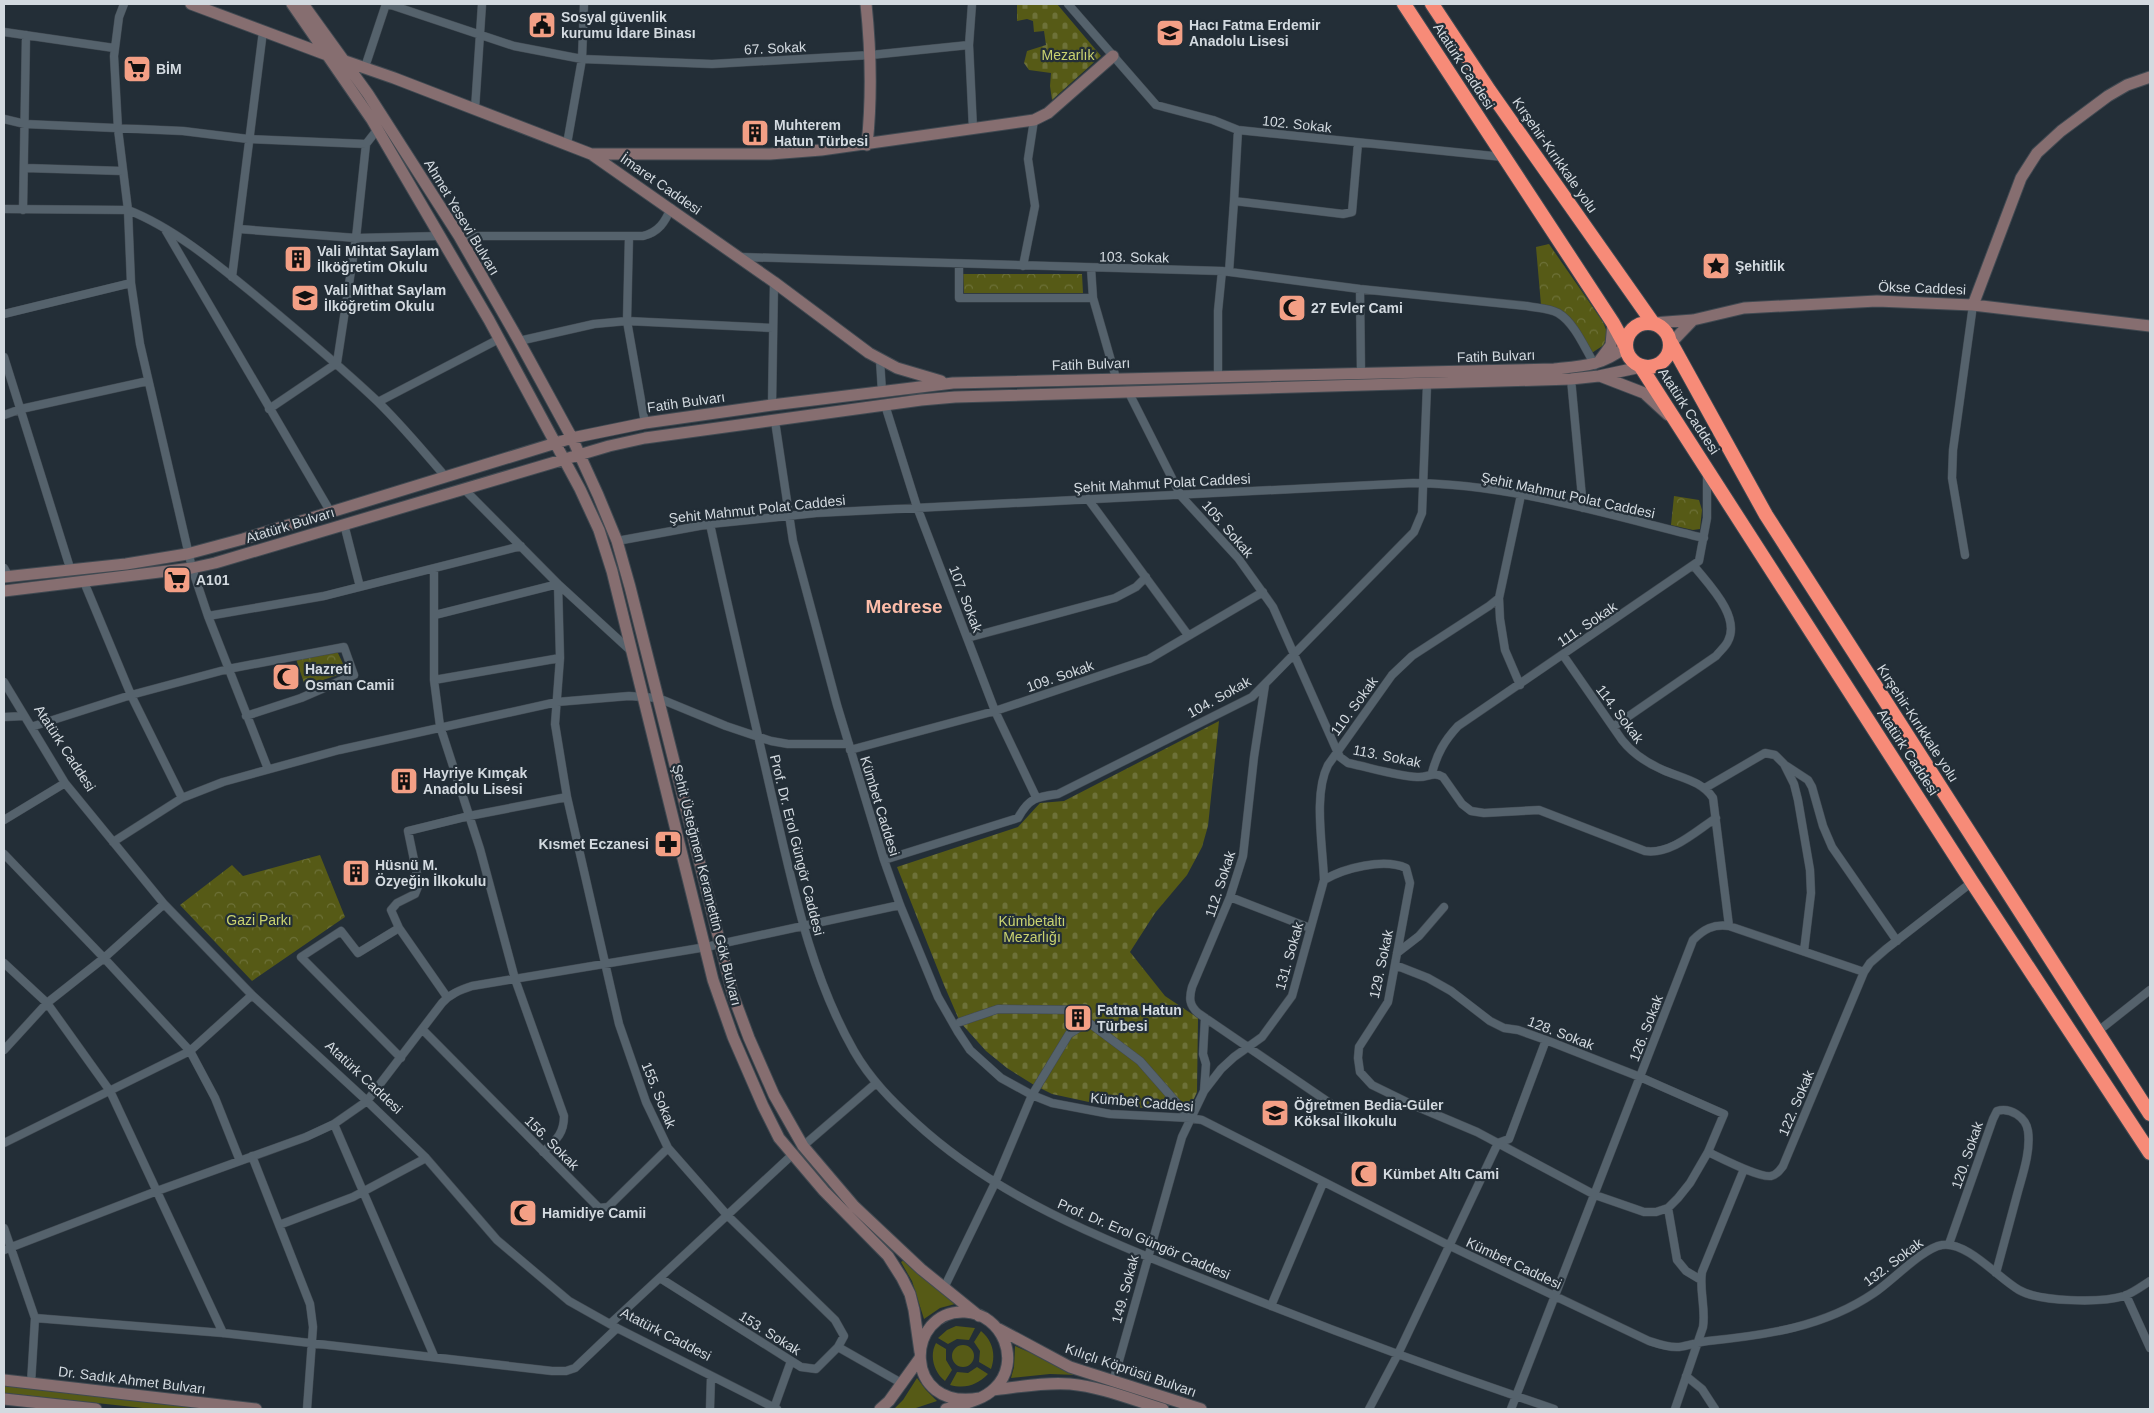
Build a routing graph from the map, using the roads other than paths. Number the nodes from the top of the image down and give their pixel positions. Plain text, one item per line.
1 (124, 4) edge
2 (191, 4) edge
3 (292, 4) edge
4 (303, 4) edge
5 (387, 4) edge
6 (482, 4) edge
7 (584, 4) edge
8 (866, 4) edge
9 (972, 4) edge
10 (1068, 4) edge
11 (1404, 4) edge
12 (1432, 4) edge
13 (263, 31) junction
14 (4, 32) edge
15 (26, 35) junction
16 (481, 36) junction
17 (969, 45) junction
18 (114, 48) junction
19 (326, 55) junction
20 (871, 55) junction
21 (1113, 56) junction
22 (582, 59) junction
23 (344, 61) junction
24 (365, 68) junction
25 (2150, 77) edge
26 (475, 109) junction
27 (4, 119) edge
28 (1034, 120) junction
29 (25, 124) junction
30 (118, 129) junction
31 (973, 129) junction
32 (377, 130) junction
33 (1238, 130) junction
34 (248, 139) junction
35 (1358, 143) junction
36 (366, 144) junction
37 (567, 144) junction
38 (867, 144) junction
39 (591, 154) junction
40 (1503, 157) junction
41 (25, 168) junction
42 (123, 171) junction
43 (1234, 201) junction
44 (671, 208) junction
45 (4, 209) edge
46 (23, 210) junction
47 (128, 210) junction
48 (163, 227) junction
49 (239, 228) junction
50 (440, 236) junction
51 (459, 236) junction
52 (629, 236) junction
53 (356, 238) junction
54 (739, 257) junction
55 (959, 265) junction
56 (1024, 266) junction
57 (1091, 268) junction
58 (1226, 272) junction
59 (232, 277) junction
60 (774, 282) junction
61 (131, 283) junction
62 (1360, 289) junction
63 (1092, 298) junction
64 (1974, 305) junction
65 (4, 314) edge
66 (1693, 320) junction
67 (627, 321) junction
68 (1653, 323) junction
69 (1613, 324) junction
70 (2150, 326) edge
71 (772, 328) junction
72 (499, 339) junction
73 (519, 341) junction
74 (1671, 343) junction
75 (1626, 347) junction
76 (4, 357) edge
77 (880, 360) junction
78 (337, 363) junction
79 (1641, 367) junction
80 (1597, 370) junction
81 (1361, 374) junction
82 (1218, 377) junction
83 (1116, 378) junction
84 (1571, 379) junction
85 (148, 381) junction
86 (953, 384) junction
87 (1427, 385) junction
88 (882, 392) junction
89 (1130, 393) junction
90 (378, 402) junction
91 (772, 405) junction
92 (885, 405) junction
93 (21, 409) junction
94 (269, 409) junction
95 (4, 415) edge
96 (775, 421) junction
97 (644, 423) junction
98 (1678, 425) junction
99 (572, 438) junction
100 (556, 442) junction
101 (579, 455) junction
102 (565, 460) junction
103 (1707, 470) junction
104 (445, 476) junction
105 (1424, 483) junction
106 (465, 490) junction
107 (1521, 495) junction
108 (1180, 496) junction
109 (1088, 499) junction
110 (917, 507) junction
111 (1583, 508) junction
112 (330, 511) junction
113 (788, 516) junction
114 (344, 524) junction
115 (710, 524) junction
116 (1704, 538) junction
117 (617, 541) junction
118 (520, 546) junction
119 (188, 554) junction
120 (1965, 555) dead end
121 (1694, 566) junction
122 (192, 568) junction
123 (434, 569) junction
124 (71, 571) junction
125 (6, 574) edge
126 (1146, 578) junction
127 (84, 582) junction
128 (558, 584) junction
129 (360, 587) junction
130 (4, 591) edge
131 (1263, 592) junction
132 (1499, 598) junction
133 (435, 614) junction
134 (208, 616) junction
135 (1188, 635) junction
136 (967, 638) junction
137 (632, 652) junction
138 (1563, 655) junction
139 (1294, 656) junction
140 (560, 658) junction
141 (228, 670) junction
142 (434, 680) junction
143 (4, 682) edge
144 (1265, 685) junction
145 (1520, 685) junction
146 (131, 695) junction
147 (644, 696) junction
148 (658, 698) junction
149 (557, 702) junction
150 (995, 711) junction
151 (24, 716) junction
152 (246, 716) junction
153 (4, 718) edge
154 (31, 726) junction
155 (440, 726) junction
156 (1613, 727) junction
157 (758, 737) junction
158 (850, 747) junction
159 (1337, 751) junction
160 (1784, 764) junction
161 (268, 769) junction
162 (1432, 774) junction
163 (65, 783) junction
164 (1705, 788) junction
165 (567, 797) junction
166 (1036, 797) junction
167 (182, 798) junction
168 (470, 816) junction
169 (1716, 818) junction
170 (4, 820) edge
171 (114, 842) junction
172 (4, 854) edge
173 (884, 860) junction
174 (1324, 880) junction
175 (1972, 882) junction
176 (1230, 897) junction
177 (164, 904) junction
178 (900, 905) junction
179 (1444, 907) dead end
180 (802, 926) junction
181 (1729, 926) junction
182 (399, 928) junction
183 (1310, 928) junction
184 (1897, 940) junction
185 (719, 944) junction
186 (706, 947) junction
187 (1804, 951) junction
188 (1397, 953) junction
189 (104, 958) junction
190 (4, 963) edge
191 (606, 964) junction
192 (1394, 965) junction
193 (1864, 972) junction
194 (515, 979) junction
195 (2150, 990) edge
196 (252, 995) junction
197 (447, 997) junction
198 (46, 1004) junction
199 (1206, 1018) junction
200 (960, 1022) dead end
201 (1088, 1022) junction
202 (422, 1029) junction
203 (2098, 1032) junction
204 (1546, 1040) junction
205 (1249, 1046) junction
206 (4, 1050) edge
207 (190, 1051) junction
208 (401, 1058) junction
209 (1640, 1077) junction
210 (876, 1084) junction
211 (110, 1091) junction
212 (1204, 1091) junction
213 (1032, 1095) junction
214 (367, 1100) junction
215 (1340, 1110) dead end
216 (2150, 1114) edge
217 (1190, 1118) junction
218 (334, 1124) junction
219 (4, 1143) edge
220 (1498, 1143) junction
221 (803, 1146) junction
222 (668, 1148) junction
223 (543, 1152) junction
224 (1708, 1152) junction
225 (2150, 1153) edge
226 (792, 1155) junction
227 (252, 1156) junction
228 (426, 1158) junction
229 (240, 1161) junction
230 (1744, 1168) junction
231 (995, 1183) junction
232 (1323, 1183) junction
233 (156, 1190) junction
234 (363, 1192) junction
235 (1595, 1194) junction
236 (1668, 1208) junction
237 (726, 1215) junction
238 (279, 1225) junction
239 (4, 1228) edge
240 (1949, 1244) junction
241 (1450, 1246) junction
242 (7, 1248) edge
243 (1147, 1256) junction
244 (1996, 1273) junction
245 (660, 1278) junction
246 (1701, 1280) junction
247 (2150, 1281) edge
248 (944, 1288) junction
249 (2126, 1295) junction
250 (1554, 1296) junction
251 (1271, 1306) junction
252 (979, 1316) junction
253 (35, 1318) junction
254 (613, 1326) junction
255 (998, 1329) junction
256 (222, 1332) junction
257 (1698, 1342) junction
258 (312, 1343) junction
259 (838, 1347) junction
260 (2150, 1348) edge
261 (1398, 1354) junction
262 (920, 1355) junction
263 (434, 1356) junction
264 (791, 1361) junction
265 (711, 1376) junction
266 (1686, 1376) junction
267 (4, 1380) edge
268 (1113, 1382) junction
269 (31, 1383) junction
270 (903, 1384) junction
271 (993, 1390) junction
272 (1516, 1396) junction
273 (980, 1398) junction
274 (4, 1399) edge
275 (775, 1408) edge
276 (96, 1409) edge
277 (256, 1409) edge
278 (308, 1409) edge
279 (710, 1409) edge
280 (880, 1409) edge
281 (946, 1409) edge
282 (1163, 1409) edge
283 (1201, 1409) edge
284 (1369, 1409) edge
285 (1511, 1409) edge
286 (1554, 1409) edge
287 (1675, 1409) edge
288 (1715, 1409) edge

1 - 18 street
2 - 13 main road, İmaret Caddesi
3 - 19 main road, Ahmet Yesevi Bulvarı
4 - 23 main road, Ahmet Yesevi Bulvarı
5 - 16 street, 67. Sokak
5 - 24 street
6 - 16 street
7 - 22 street
8 - 20 main road
9 - 17 street
10 - 21 street, 102. Sokak
11 - 40 highway, Atatürk Caddesi
12 - 68 highway, Kırşehir-Kırıkkale yolu
13 - 19 main road, İmaret Caddesi
13 - 34 street
14 - 15 street
15 - 18 street
15 - 29 street
16 - 22 street, 67. Sokak
16 - 26 street
17 - 20 street, 67. Sokak
17 - 31 street
18 - 30 street
19 - 23 main road, İmaret Caddesi
19 - 32 main road, Ahmet Yesevi Bulvarı
20 - 22 street, 67. Sokak
20 - 38 main road
21 - 28 main road
21 - 33 street, 102. Sokak
22 - 37 street
23 - 24 main road, İmaret Caddesi
23 - 51 main road, Ahmet Yesevi Bulvarı
24 - 26 main road, İmaret Caddesi
25 - 64 main road
26 - 37 main road, İmaret Caddesi
27 - 29 street
28 - 31 main road
28 - 56 street
29 - 30 street
29 - 41 street
30 - 34 street
30 - 42 street
31 - 38 main road
32 - 36 street
32 - 50 main road, Ahmet Yesevi Bulvarı
33 - 35 street, 102. Sokak
33 - 43 street
34 - 36 street
34 - 49 street
35 - 40 street, 102. Sokak
35 - 43 street
36 - 53 street
37 - 39 main road, İmaret Caddesi
38 - 39 main road
39 - 44 main road, İmaret Caddesi
40 - 69 highway, Atatürk Caddesi
41 - 42 street
41 - 46 street
42 - 47 street
43 - 58 street
44 - 52 street
44 - 54 main road, İmaret Caddesi
45 - 46 street
46 - 47 street
47 - 48 street
47 - 61 street
48 - 59 street
48 - 94 street
49 - 53 street
49 - 59 street
50 - 53 street
50 - 72 main road, Ahmet Yesevi Bulvarı
51 - 52 street
51 - 73 main road, Ahmet Yesevi Bulvarı
52 - 67 street
53 - 78 street
54 - 55 street, 103. Sokak
54 - 60 main road, İmaret Caddesi
55 - 56 street, 103. Sokak
55 - 63 street
56 - 57 street, 103. Sokak
57 - 58 street, 103. Sokak
57 - 63 street
58 - 62 street, 103. Sokak
58 - 82 street
59 - 78 street
60 - 71 street
60 - 77 main road, İmaret Caddesi
61 - 65 street
61 - 85 street
62 - 80 street, 103. Sokak
62 - 81 street
63 - 83 street
64 - 66 main road, Ökse Caddesi
64 - 70 main road, Ökse Caddesi
64 - 120 street
66 - 68 main road, Ökse Caddesi
66 - 74 main road
67 - 71 street
67 - 73 street
67 - 97 street
68 - 74 highway
68 - 75 highway
69 - 75 highway, Atatürk Caddesi
69 - 80 main road
71 - 91 street
72 - 90 street
72 - 100 main road, Ahmet Yesevi Bulvarı
73 - 99 main road, Ahmet Yesevi Bulvarı
74 - 79 highway
74 - 203 highway, Kırşehir-Kırıkkale yolu
75 - 79 highway
75 - 80 main road, Fatih Bulvarı
76 - 93 street
77 - 86 main road, İmaret Caddesi
77 - 88 street
78 - 90 street
78 - 94 street
79 - 80 main road, Fatih Bulvarı
79 - 98 highway, Atatürk Caddesi
80 - 81 main road, Fatih Bulvarı
80 - 84 main road, Fatih Bulvarı
80 - 98 main road
81 - 82 main road, Fatih Bulvarı
82 - 83 main road, Fatih Bulvarı
83 - 86 main road, Fatih Bulvarı
84 - 87 main road, Fatih Bulvarı
84 - 111 street
85 - 93 street
85 - 119 street
86 - 88 main road, Fatih Bulvarı
87 - 89 main road, Fatih Bulvarı
87 - 105 street, 104. Sokak
88 - 91 main road, Fatih Bulvarı
89 - 92 main road, Fatih Bulvarı
89 - 108 street, 105. Sokak
90 - 104 street
91 - 97 main road, Fatih Bulvarı
92 - 96 main road, Fatih Bulvarı
92 - 110 street, 107. Sokak
93 - 95 street
93 - 124 street
94 - 112 street
96 - 101 main road, Fatih Bulvarı
96 - 113 street, Kümbet Caddesi
97 - 99 main road, Fatih Bulvarı
98 - 103 highway, Atatürk Caddesi
99 - 100 main road, Fatih Bulvarı
99 - 101 main road, Ahmet Yesevi Bulvarı
100 - 102 main road, Şehit Üsteğmen Keramettin Gök Bulvarı
100 - 104 main road, Atatürk Bulvarı
101 - 102 main road, Atatürk Bulvarı
101 - 117 main road, Şehit Üsteğmen Keramettin Gök Bulvarı
102 - 106 main road, Atatürk Bulvarı
102 - 137 main road, Şehit Üsteğmen Keramettin Gök Bulvarı
103 - 116 street
103 - 175 highway, Atatürk Caddesi
104 - 112 main road, Atatürk Bulvarı
105 - 107 street, Şehit Mahmut Polat Caddesi
105 - 108 street, Şehit Mahmut Polat Caddesi
105 - 139 street, 104. Sokak
106 - 114 main road, Atatürk Bulvarı
106 - 118 street
107 - 111 street, Şehit Mahmut Polat Caddesi
107 - 132 street
108 - 109 street, Şehit Mahmut Polat Caddesi
108 - 131 street, 105. Sokak
109 - 110 street, Şehit Mahmut Polat Caddesi
109 - 126 street
110 - 113 street, Şehit Mahmut Polat Caddesi
110 - 136 street, 107. Sokak
111 - 116 street, Şehit Mahmut Polat Caddesi
112 - 119 main road, Atatürk Bulvarı
113 - 115 street, Şehit Mahmut Polat Caddesi
113 - 158 street, Kümbet Caddesi
114 - 122 main road, Atatürk Bulvarı
114 - 129 street
115 - 117 street, Şehit Mahmut Polat Caddesi
115 - 157 street, Prof. Dr. Erol Güngör Caddesi
116 - 121 street
117 - 148 main road, Şehit Üsteğmen Keramettin Gök Bulvarı
118 - 123 street
118 - 128 street
119 - 122 street
119 - 124 main road, Atatürk Bulvarı
121 - 138 street, 111. Sokak
121 - 156 street
122 - 127 main road, Atatürk Bulvarı
122 - 134 street
123 - 129 street
123 - 133 street
124 - 125 main road, Atatürk Bulvarı
126 - 135 street
126 - 136 street
127 - 130 main road, Atatürk Bulvarı
127 - 146 street
128 - 133 street
128 - 137 street
128 - 140 street, 155. Sokak
129 - 134 street
131 - 135 street, 109. Sokak
131 - 139 street, 105. Sokak
132 - 145 street
132 - 159 street, 110. Sokak
133 - 142 street
134 - 141 street
135 - 150 street, 109. Sokak
136 - 150 street, 107. Sokak
137 - 147 main road, Şehit Üsteğmen Keramettin Gök Bulvarı
138 - 145 street, 111. Sokak
138 - 156 street, 114. Sokak
139 - 144 street, 104. Sokak
139 - 159 street, 113. Sokak
140 - 142 street
140 - 149 street, 155. Sokak
141 - 146 street
141 - 152 street
141 - 152 street
142 - 155 street
143 - 151 street, Atatürk Caddesi
144 - 166 street, 104. Sokak
144 - 176 street, 112. Sokak
145 - 162 street, 111. Sokak
146 - 154 street
146 - 167 street
147 - 148 street, 109. Sokak
147 - 149 street, 109. Sokak
147 - 186 main road, Şehit Üsteğmen Keramettin Gök Bulvarı
148 - 157 street, 109. Sokak
148 - 185 main road, Şehit Üsteğmen Keramettin Gök Bulvarı
149 - 155 street, 109. Sokak
149 - 165 street, 155. Sokak
150 - 158 street, 109. Sokak
150 - 166 street, 107. Sokak
151 - 153 street
151 - 154 street, Atatürk Caddesi
152 - 161 street
154 - 163 street, Atatürk Caddesi
155 - 161 street, 109. Sokak
155 - 168 street
156 - 164 street, 114. Sokak
157 - 158 street, 109. Sokak
157 - 180 street, Prof. Dr. Erol Güngör Caddesi
158 - 173 street, Kümbet Caddesi
159 - 162 street, 113. Sokak
159 - 174 street, 110. Sokak
160 - 164 street
160 - 184 street
160 - 187 street
161 - 167 street, 109. Sokak
162 - 169 street, 113. Sokak
163 - 170 street
163 - 171 street, Atatürk Caddesi
164 - 169 street
165 - 168 street
165 - 191 street, 155. Sokak
166 - 173 street
167 - 171 street, 109. Sokak
168 - 182 street
168 - 194 street
169 - 181 street
171 - 177 street, Atatürk Caddesi
172 - 189 street
173 - 178 street, Kümbet Caddesi
174 - 183 street, 131. Sokak
174 - 188 street, 129. Sokak
175 - 184 street
175 - 225 highway, Atatürk Caddesi
176 - 183 street
176 - 199 street, 112. Sokak
177 - 189 street
177 - 196 street, Atatürk Caddesi
178 - 180 street
178 - 213 street, Kümbet Caddesi
179 - 188 street
180 - 185 street
180 - 210 street, Prof. Dr. Erol Güngör Caddesi
181 - 187 street, 126. Sokak
181 - 209 street, 126. Sokak
182 - 197 street
182 - 208 street
183 - 205 street, 131. Sokak
184 - 193 street
185 - 186 street
185 - 221 main road, Şehit Üsteğmen Keramettin Gök Bulvarı
186 - 191 street
186 - 226 main road, Şehit Üsteğmen Keramettin Gök Bulvarı
187 - 193 street, 126. Sokak
188 - 192 street, 129. Sokak
189 - 198 street
189 - 207 street
190 - 198 street
191 - 194 street
191 - 222 street, 155. Sokak
192 - 204 street, 128. Sokak
192 - 220 street, 129. Sokak
193 - 230 street, 122. Sokak
194 - 197 street
194 - 223 street
195 - 203 street
196 - 207 street
196 - 214 street, Atatürk Caddesi
197 - 202 street
198 - 206 street
198 - 211 street
199 - 205 street, 112. Sokak
199 - 212 street
200 - 201 street
201 - 213 street
201 - 217 street
202 - 208 street
202 - 223 street, 156. Sokak
203 - 216 highway, Kırşehir-Kırıkkale yolu
204 - 209 street, 128. Sokak
204 - 220 street
205 - 212 street, 131. Sokak
205 - 215 street, 112. Sokak
207 - 211 street
207 - 229 street
208 - 214 street
209 - 224 street, 128. Sokak
209 - 235 street, 126. Sokak
210 - 221 street
210 - 231 street, Prof. Dr. Erol Güngör Caddesi
211 - 219 street
211 - 233 street
212 - 217 street
213 - 217 street, Kümbet Caddesi
213 - 231 street
214 - 218 street
214 - 228 street, Atatürk Caddesi
217 - 232 street, Kümbet Caddesi
217 - 243 street, 149. Sokak
218 - 227 street
218 - 234 street
220 - 235 street, 129. Sokak
220 - 241 street
221 - 248 main road, Şehit Üsteğmen Keramettin Gök Bulvarı
222 - 223 street, 156. Sokak
222 - 237 street, 155. Sokak
224 - 230 street, 122. Sokak
224 - 236 street
226 - 237 street
226 - 262 main road, Şehit Üsteğmen Keramettin Gök Bulvarı
227 - 229 street
227 - 238 street
228 - 234 street
228 - 254 street, Atatürk Caddesi
229 - 233 street
230 - 246 street
231 - 243 street, Prof. Dr. Erol Güngör Caddesi
231 - 248 street
232 - 241 street, Kümbet Caddesi
232 - 251 street
233 - 242 street
233 - 256 street
234 - 238 street
234 - 263 street
235 - 236 street, 129. Sokak
235 - 250 street, 126. Sokak
236 - 246 street
237 - 245 street
237 - 259 street
238 - 258 street
239 - 242 street
240 - 244 street
240 - 244 street, 120. Sokak
240 - 257 street, 132. Sokak
241 - 250 street, Kümbet Caddesi
241 - 261 street
242 - 253 street
243 - 251 street, Prof. Dr. Erol Güngör Caddesi
243 - 268 street, 149. Sokak
244 - 249 street
245 - 254 street
245 - 264 street, 153. Sokak
246 - 257 street
247 - 249 street
248 - 252 main road, Şehit Üsteğmen Keramettin Gök Bulvarı
249 - 260 street
250 - 257 street, Kümbet Caddesi
250 - 272 street, 126. Sokak
251 - 261 street, Prof. Dr. Erol Güngör Caddesi
252 - 255 main road
252 - 262 main road
253 - 256 street
253 - 269 street
254 - 263 street
254 - 265 street, Atatürk Caddesi
255 - 268 main road, Kılıçlı Köprüsü Bulvarı
255 - 271 main road
256 - 258 street
257 - 266 street
258 - 263 street
258 - 278 street
259 - 264 street, 153. Sokak
259 - 270 street
261 - 272 street, Prof. Dr. Erol Güngör Caddesi
261 - 284 street
262 - 270 main road
262 - 273 main road
264 - 275 street
265 - 275 street, Atatürk Caddesi
265 - 279 street
266 - 287 street
266 - 288 street
267 - 269 main road, Dr. Sadık Ahmet Bulvarı
268 - 283 main road, Kılıçlı Köprüsü Bulvarı
269 - 277 main road, Dr. Sadık Ahmet Bulvarı
270 - 280 main road
271 - 273 main road
271 - 282 main road, Kılıçlı Köprüsü Bulvarı
272 - 285 street, 126. Sokak
272 - 286 street, Prof. Dr. Erol Güngör Caddesi
273 - 281 main road
274 - 276 main road

